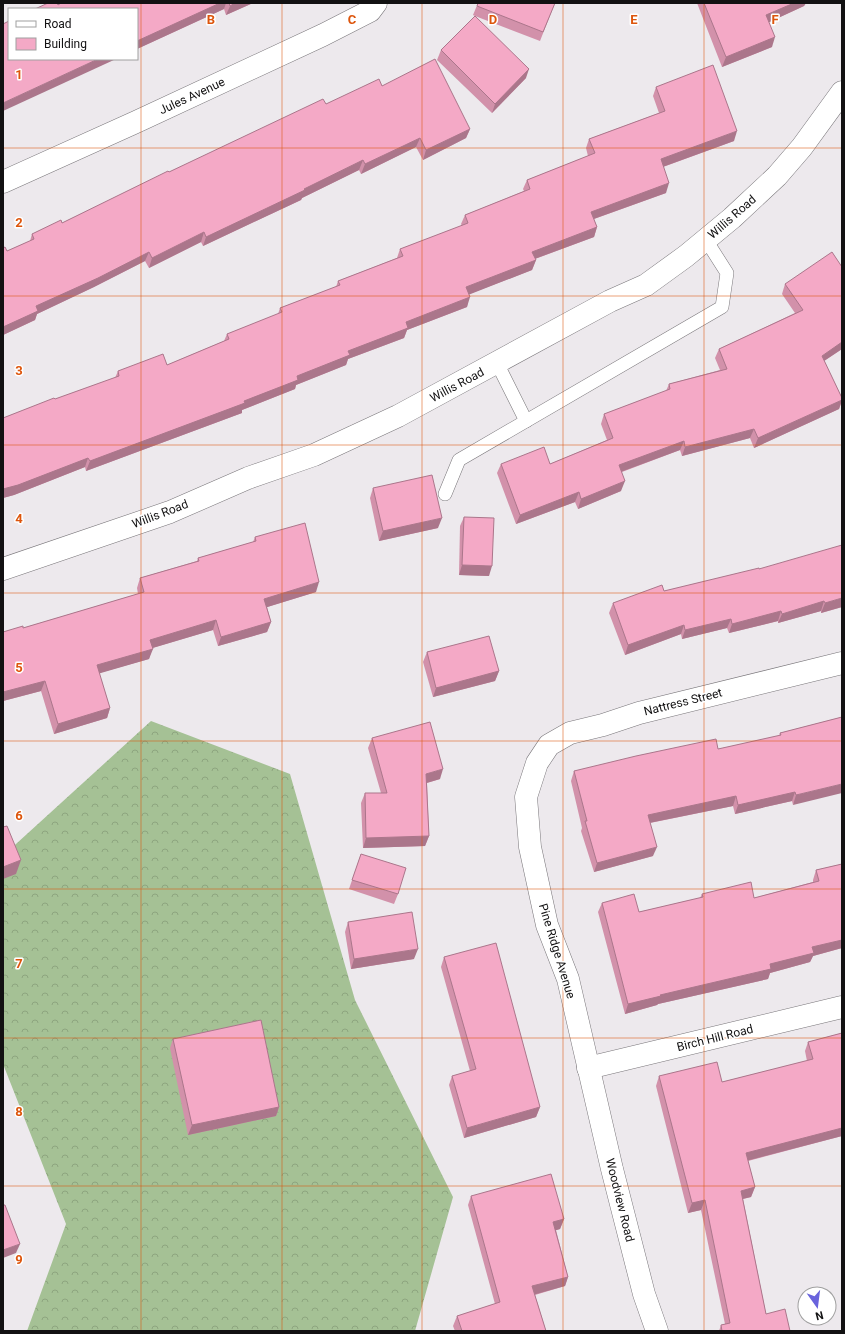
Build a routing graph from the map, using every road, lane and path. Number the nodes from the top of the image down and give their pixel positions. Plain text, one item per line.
1 (376, 3) edge
2 (842, 92) edge
3 (3, 182) edge
4 (706, 240) junction
5 (497, 363) junction
6 (526, 420) junction
7 (445, 494) dead end
8 (3, 569) edge
9 (842, 663) edge
10 (537, 764) joint
11 (842, 1007) edge
12 (588, 1068) junction
13 (657, 1331) edge

1 - 3 street, Jules Avenue
2 - 4 street, Willis Road
4 - 5 street, Willis Road
4 - 6 lane
5 - 6 lane
5 - 8 street, Willis Road
6 - 7 lane
9 - 10 street, Nattress Street
10 - 12 street, Pine Ridge Avenue
11 - 12 street, Birch Hill Road
12 - 13 street, Woodview Road

